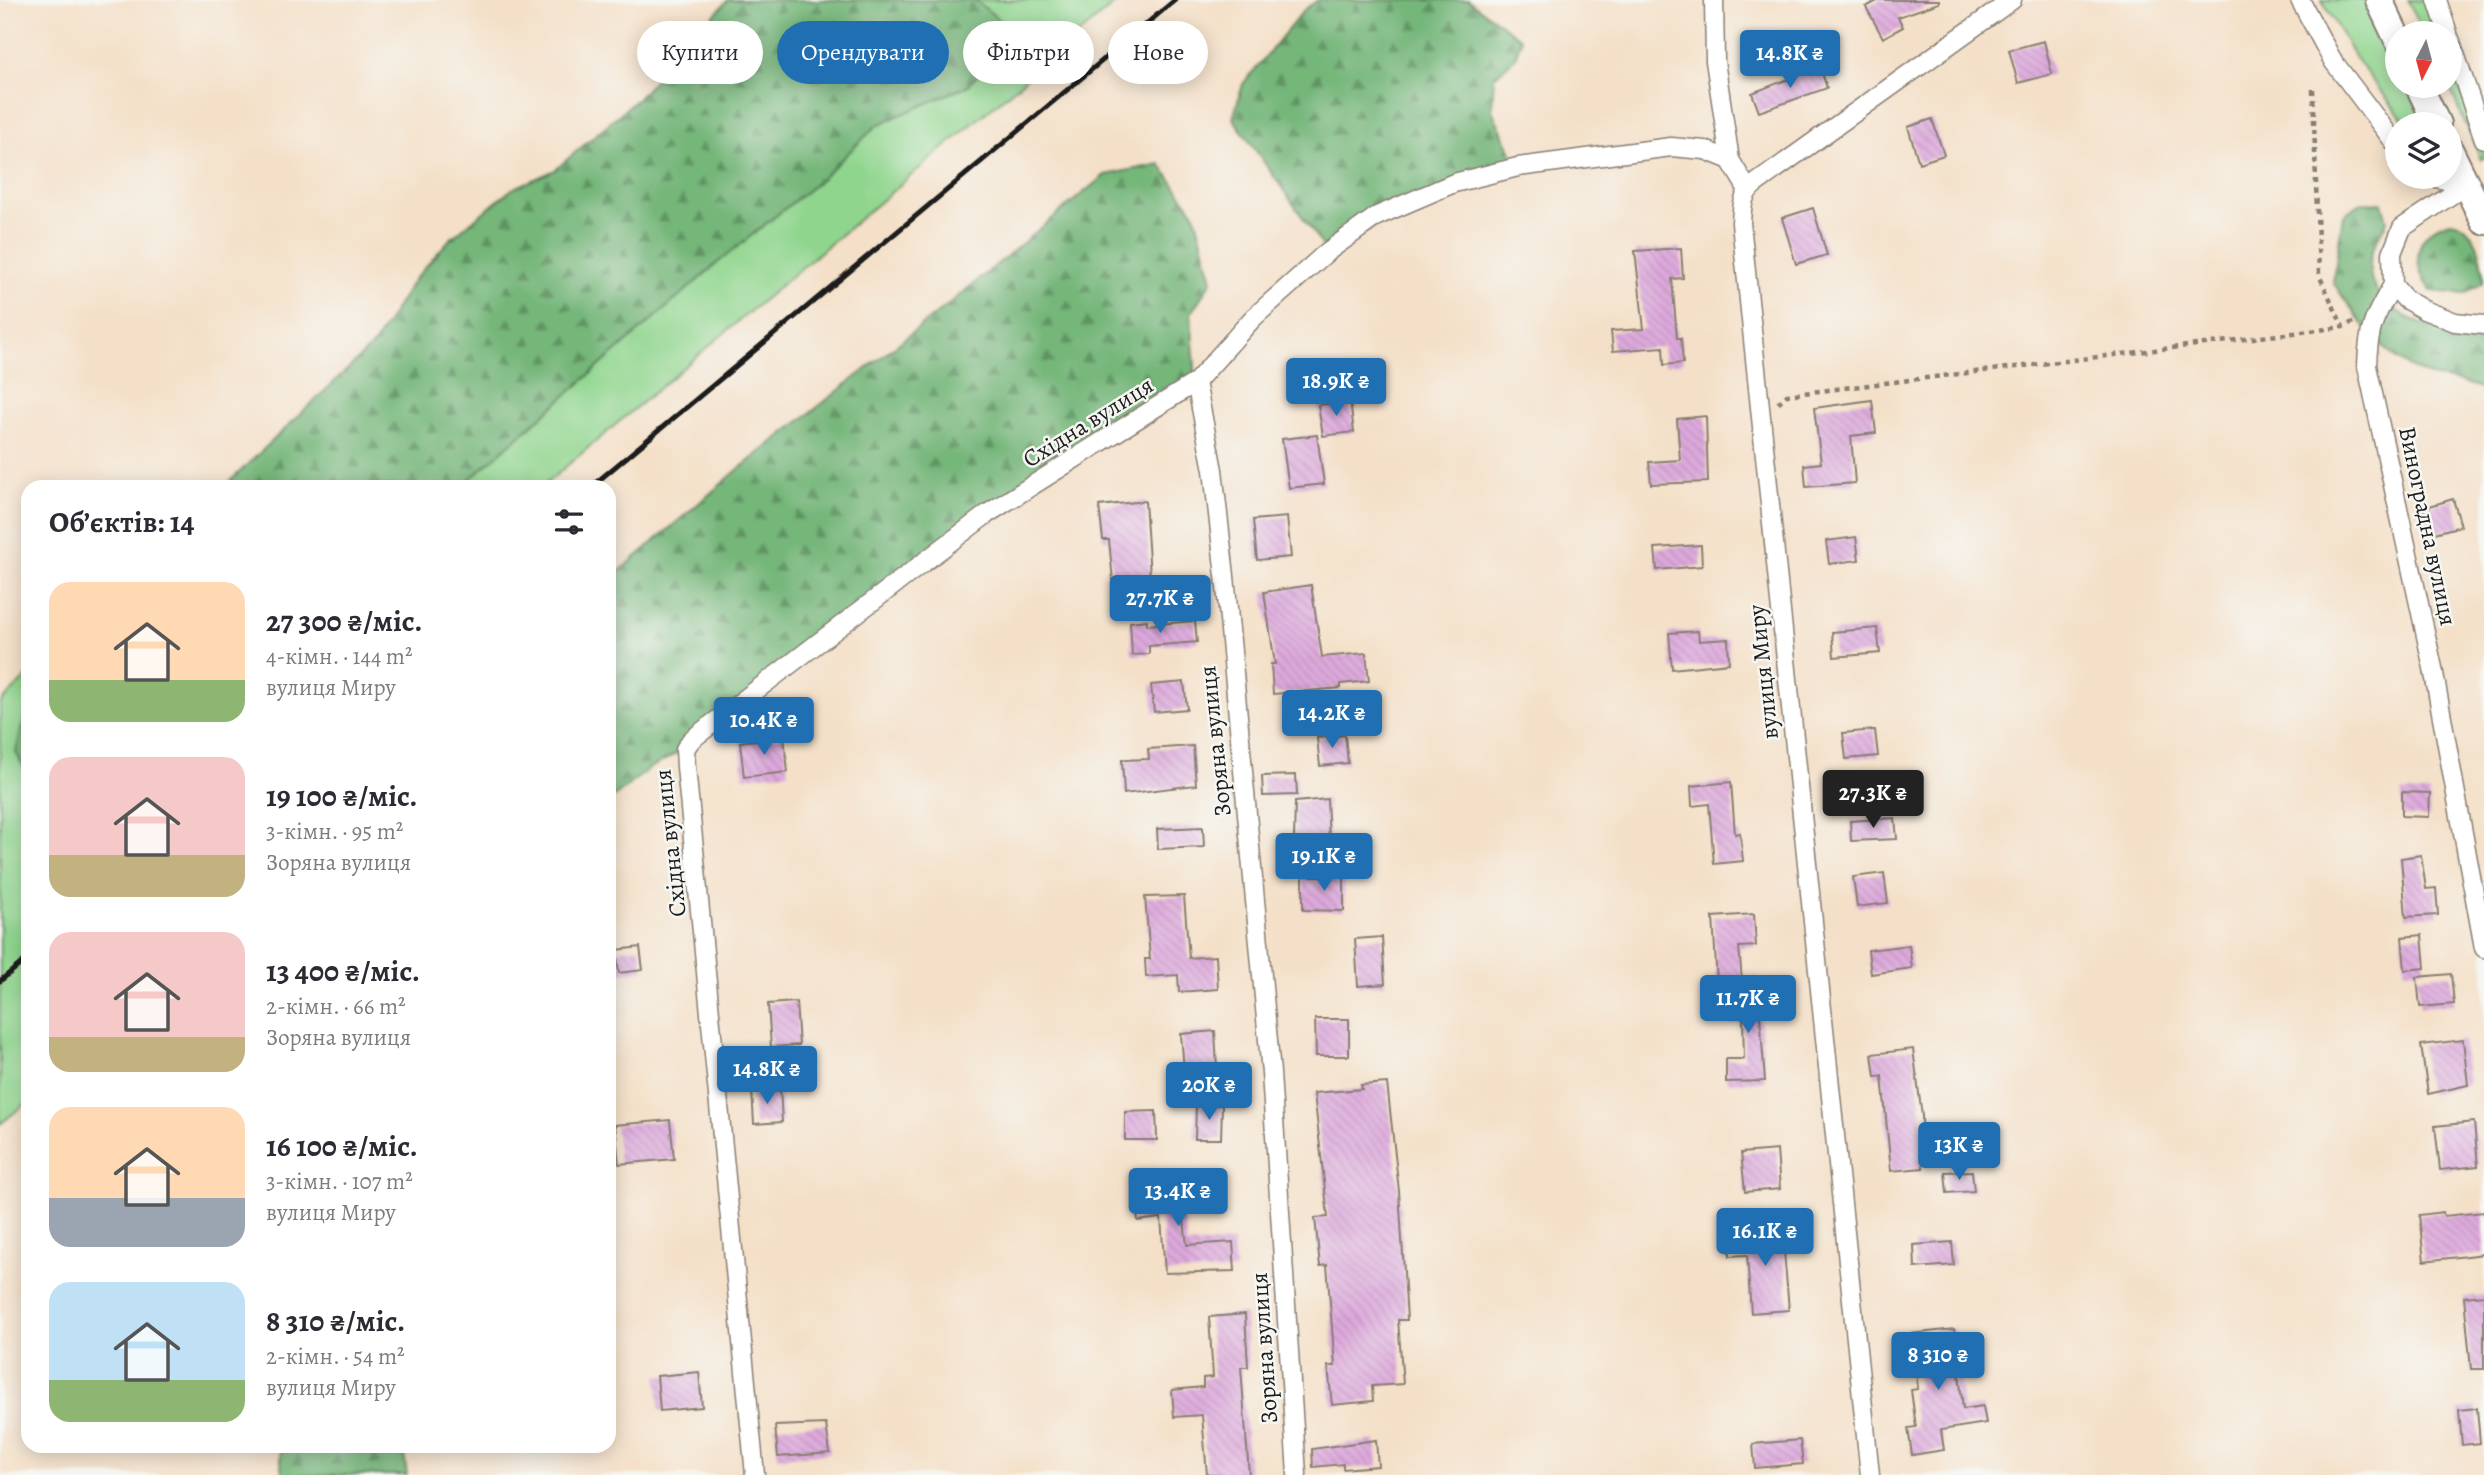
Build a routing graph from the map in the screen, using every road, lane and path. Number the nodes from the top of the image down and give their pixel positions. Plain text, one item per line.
1 (1714, 0) edge
2 (2012, 0) edge
3 (2300, 0) edge
4 (2378, 0) edge
5 (2437, 0) edge
6 (2388, 21) edge
7 (2444, 21) edge
8 (2462, 74) edge
9 (2313, 89) dead end
10 (2385, 130) edge
11 (2483, 136) edge
12 (1730, 160) junction
13 (2462, 176) edge
14 (2462, 184) edge
15 (2466, 185) junction
16 (1748, 190) junction
17 (2484, 221) edge
18 (2393, 285) junction
19 (2377, 312) junction
20 (2484, 325) edge
21 (2343, 327) junction
22 (1196, 382) junction
23 (1761, 418) junction
24 (2484, 948) edge
25 (755, 1475) edge
26 (1297, 1475) edge
27 (1870, 1475) edge

1 - 12 street
2 - 16 street
3 - 10 street
4 - 6 main road
5 - 7 street
8 - 11 street
9 - 21 path
12 - 16 street
12 - 22 street
13 - 15 main road
14 - 15 street
15 - 17 main road
15 - 18 street
16 - 23 street, вулиця Миру
18 - 19 street, Виноградна вулиця
18 - 20 street
19 - 21 path
19 - 24 street, Виноградна вулиця
21 - 23 path
22 - 25 street, Східна вулиця
22 - 26 street, Зоряна вулиця
23 - 27 street, вулиця Миру

